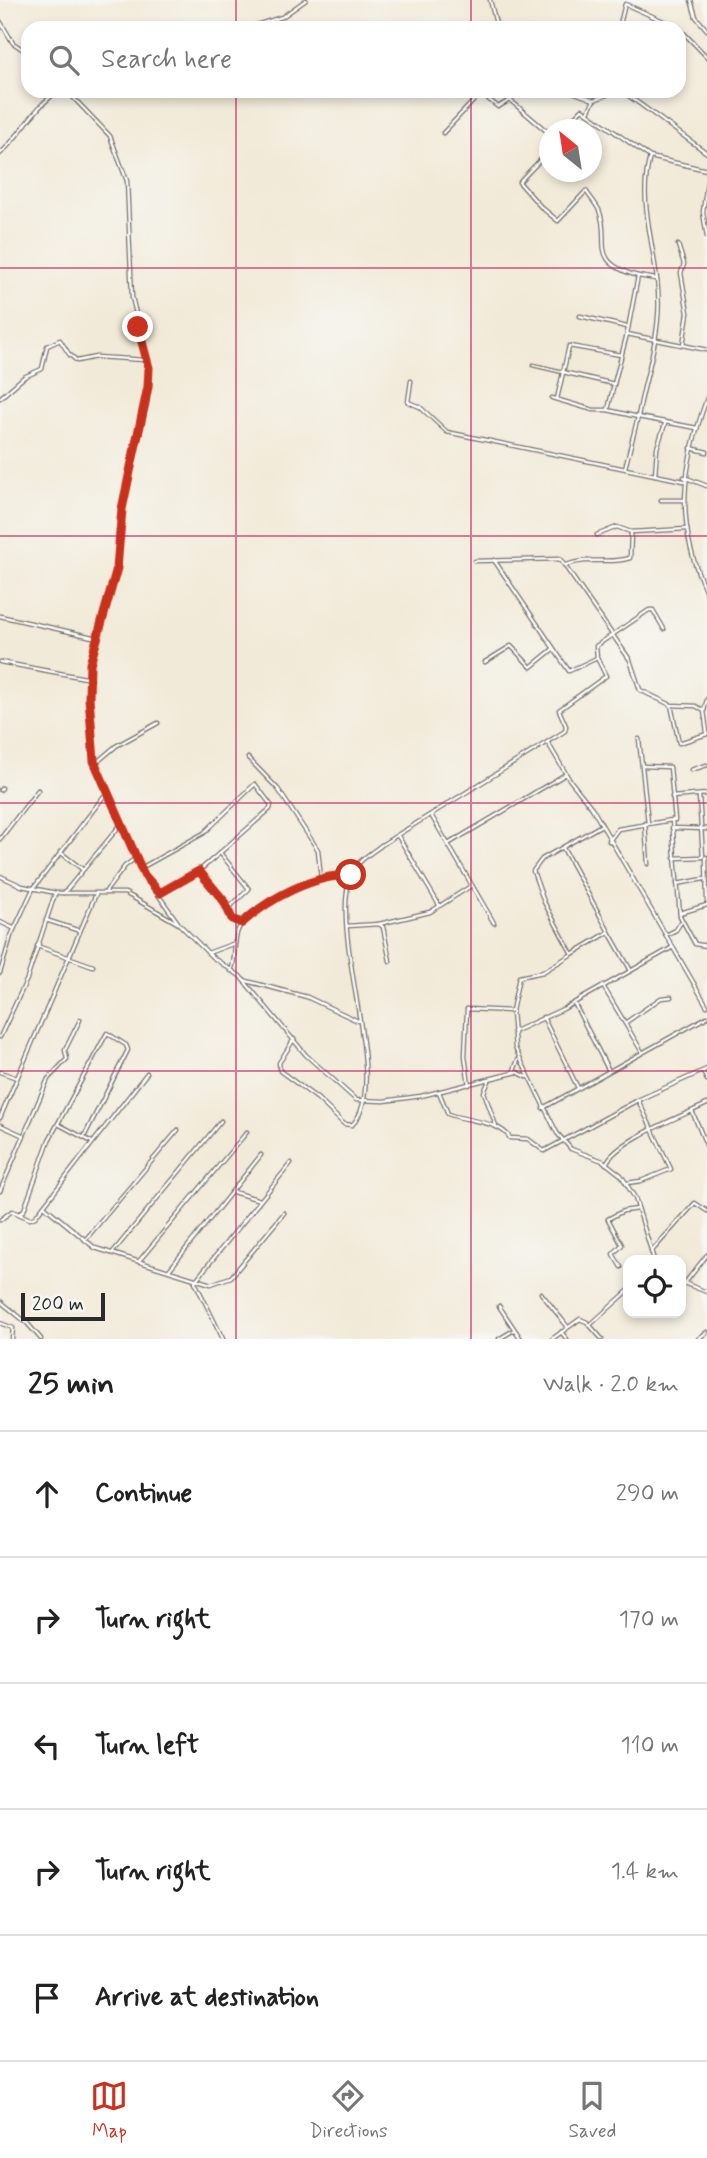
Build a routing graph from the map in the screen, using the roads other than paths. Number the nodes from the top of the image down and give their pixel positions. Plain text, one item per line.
1 (306, 0) edge
2 (490, 0) edge
3 (691, 0) edge
4 (0, 20) edge
5 (269, 21) edge
6 (495, 21) edge
7 (621, 21) edge
8 (663, 21) edge
9 (707, 30) edge
10 (686, 35) edge
11 (21, 48) edge
12 (707, 57) edge
13 (50, 98) edge
14 (74, 98) edge
15 (476, 98) edge
16 (487, 98) edge
17 (588, 98) edge
18 (599, 98) edge
19 (630, 98) edge
20 (593, 100) junction
21 (588, 111) junction
22 (572, 119) edge
23 (539, 125) edge
24 (443, 133) dead end
25 (707, 153) edge
26 (0, 154) edge
27 (650, 157) junction
28 (539, 161) edge
29 (707, 170) edge
30 (707, 181) edge
31 (707, 237) edge
32 (678, 245) dead end
33 (638, 276) junction
34 (656, 279) junction
35 (580, 316) dead end
36 (627, 327) junction
37 (627, 334) junction
38 (654, 339) junction
39 (683, 345) junction
40 (707, 350) edge
41 (621, 355) junction
42 (146, 360) junction
43 (533, 365) dead end
44 (563, 372) junction
45 (411, 381) dead end
46 (614, 384) junction
47 (0, 398) edge
48 (552, 398) dead end
49 (707, 398) edge
50 (557, 399) junction
51 (705, 407) edge
52 (608, 410) junction
53 (638, 417) junction
54 (665, 423) junction
55 (697, 428) junction
56 (691, 447) junction
57 (707, 452) edge
58 (625, 468) junction
59 (655, 475) junction
60 (684, 479) junction
61 (707, 486) edge
62 (661, 500) dead end
63 (684, 500) junction
64 (687, 529) junction
65 (631, 532) junction
66 (597, 535) dead end
67 (494, 560) junction
68 (475, 561) dead end
69 (566, 565) junction
70 (707, 594) edge
71 (0, 616) edge
72 (664, 629) dead end
73 (613, 635) junction
74 (97, 638) junction
75 (553, 649) junction
76 (597, 658) junction
77 (0, 662) edge
78 (485, 662) dead end
79 (91, 679) junction
80 (707, 699) edge
81 (671, 705) junction
82 (704, 711) junction
83 (158, 723) dead end
84 (707, 733) edge
85 (639, 740) dead end
86 (548, 743) junction
87 (248, 758) dead end
88 (95, 763) junction
89 (707, 765) edge
90 (643, 766) junction
91 (691, 770) dead end
92 (566, 773) junction
93 (38, 790) dead end
94 (107, 792) junction
95 (707, 794) edge
96 (699, 796) junction
97 (672, 797) junction
98 (431, 815) junction
99 (672, 820) junction
100 (122, 822) junction
101 (646, 823) junction
102 (600, 826) junction
103 (672, 828) junction
104 (705, 829) edge
105 (398, 836) junction
106 (0, 839) edge
107 (608, 841) junction
108 (449, 844) junction
109 (563, 848) junction
110 (60, 852) junction
111 (221, 855) junction
112 (705, 857) edge
113 (137, 858) junction
114 (674, 858) junction
115 (648, 864) dead end
116 (141, 868) junction
117 (82, 869) junction
118 (199, 871) junction
119 (351, 875) junction
120 (0, 876) edge
121 (706, 878) edge
122 (321, 879) junction
123 (677, 884) junction
124 (471, 886) junction
125 (707, 886) edge
126 (152, 887) junction
127 (33, 889) junction
128 (106, 891) junction
129 (64, 893) junction
130 (56, 894) junction
131 (96, 894) junction
132 (707, 904) edge
133 (439, 906) junction
134 (229, 912) junction
135 (679, 913) junction
136 (46, 920) junction
137 (682, 921) junction
138 (0, 922) edge
139 (242, 923) junction
140 (494, 923) dead end
141 (179, 924) junction
142 (379, 924) junction
143 (348, 926) junction
144 (14, 928) junction
145 (80, 931) junction
146 (609, 932) junction
147 (666, 935) junction
148 (235, 943) junction
149 (37, 946) junction
150 (707, 946) edge
151 (673, 947) junction
152 (208, 953) junction
153 (572, 954) junction
154 (69, 957) junction
155 (390, 961) dead end
156 (93, 966) dead end
157 (631, 969) junction
158 (231, 971) junction
159 (0, 973) edge
160 (243, 980) junction
161 (603, 986) junction
162 (671, 997) dead end
163 (573, 1003) junction
164 (707, 1006) edge
165 (512, 1010) junction
166 (543, 1017) junction
167 (707, 1017) edge
168 (80, 1020) dead end
169 (359, 1022) junction
170 (625, 1023) junction
171 (512, 1033) junction
172 (0, 1037) edge
173 (294, 1039) junction
174 (642, 1052) junction
175 (519, 1058) junction
176 (707, 1069) edge
177 (609, 1071) junction
178 (0, 1072) edge
179 (703, 1072) junction
180 (148, 1073) dead end
181 (513, 1073) junction
182 (527, 1077) junction
183 (17, 1078) junction
184 (489, 1080) junction
185 (707, 1080) edge
186 (469, 1086) junction
187 (578, 1088) junction
188 (439, 1092) junction
189 (365, 1100) junction
190 (638, 1100) junction
191 (707, 1104) edge
192 (543, 1108) junction
193 (692, 1111) junction
194 (0, 1118) edge
195 (221, 1121) dead end
196 (58, 1124) junction
197 (0, 1125) edge
198 (496, 1126) junction
199 (653, 1129) junction
200 (178, 1130) dead end
201 (247, 1132) dead end
202 (24, 1136) junction
203 (83, 1137) junction
204 (92, 1142) junction
205 (563, 1142) junction
206 (707, 1147) edge
207 (261, 1155) dead end
208 (291, 1163) dead end
209 (606, 1164) junction
210 (627, 1183) junction
211 (0, 1191) edge
212 (232, 1192) junction
213 (260, 1200) junction
214 (44, 1206) junction
215 (638, 1209) junction
216 (707, 1210) edge
217 (284, 1213) dead end
218 (19, 1214) junction
219 (1, 1217) edge
220 (85, 1240) junction
221 (113, 1252) junction
222 (651, 1252) junction
223 (652, 1255) edge
224 (707, 1255) edge
225 (139, 1261) junction
226 (621, 1268) dead end
227 (168, 1271) junction
228 (686, 1279) edge
229 (195, 1282) junction
230 (686, 1283) edge
231 (707, 1292) edge
232 (541, 1293) dead end
233 (623, 1295) edge
234 (0, 1301) edge
235 (499, 1306) dead end
236 (0, 1323) edge
237 (590, 1325) junction
238 (568, 1326) junction
239 (515, 1330) junction
240 (561, 1332) junction
241 (707, 1332) edge
242 (12, 1339) edge
243 (41, 1339) edge
244 (223, 1339) edge
245 (499, 1339) edge
246 (521, 1339) edge
247 (552, 1339) edge
248 (567, 1339) edge
249 (602, 1339) edge
250 (698, 1339) edge

1 - 5 street
2 - 6 street
3 - 9 street
4 - 11 street
7 - 8 street
10 - 12 street
13 - 26 street
14 - 42 street
15 - 24 street
16 - 23 street
17 - 20 street
18 - 20 street
19 - 25 street
20 - 21 street
21 - 22 street
21 - 27 street
27 - 29 street
27 - 34 street
28 - 33 street
30 - 31 street
32 - 39 street
33 - 34 street
33 - 36 street
34 - 38 street
35 - 36 street
36 - 37 street
37 - 38 street
37 - 41 street
38 - 39 street
38 - 53 street
39 - 40 street
41 - 44 street
41 - 46 street
42 - 47 street
42 - 74 street
43 - 44 street
44 - 46 street
44 - 50 street
45 - 58 street
46 - 52 street
48 - 50 street
49 - 51 street
50 - 52 street
51 - 55 street
52 - 53 street
53 - 54 street
53 - 58 street
54 - 55 street
54 - 59 street
55 - 56 street
56 - 57 street
56 - 60 street
58 - 59 street
59 - 60 street
60 - 61 street
60 - 63 street
62 - 63 street
63 - 64 street
64 - 65 street
64 - 70 street
65 - 66 street
65 - 69 street
67 - 68 street
67 - 69 street
67 - 75 street
69 - 73 street
71 - 74 street
72 - 73 street
73 - 76 street
73 - 81 street
74 - 79 street
75 - 76 street
75 - 78 street
76 - 86 street
77 - 79 street
79 - 88 street
80 - 82 street
81 - 82 street
81 - 84 street
82 - 84 street
83 - 88 street
85 - 90 street
86 - 92 street
86 - 98 street
87 - 122 street
88 - 94 street
89 - 91 street
90 - 97 street
90 - 101 street
92 - 102 street
92 - 108 street
93 - 106 street
94 - 100 street
94 - 110 street
95 - 96 street
96 - 97 street
96 - 104 street
97 - 99 street
98 - 105 street
98 - 108 street
99 - 101 street
99 - 103 street
100 - 113 street
100 - 117 street
101 - 107 street
101 - 115 street
102 - 107 street
102 - 109 street
103 - 104 street
103 - 114 street
104 - 112 street
105 - 119 street
105 - 133 street
107 - 147 street
108 - 124 street
109 - 146 street
109 - 153 street
110 - 117 street
110 - 127 street
111 - 116 street
111 - 118 street
111 - 134 street
112 - 114 street
112 - 121 street
113 - 116 street
113 - 128 street
114 - 123 street
116 - 126 street
117 - 129 street
118 - 126 street
118 - 134 street
119 - 122 street
119 - 143 street
120 - 127 street
121 - 123 street
121 - 125 street
122 - 139 street
123 - 135 street
124 - 133 street
124 - 140 street
125 - 132 street
126 - 141 street
127 - 130 street
127 - 144 street
128 - 131 street
128 - 141 street
129 - 130 street
129 - 131 street
130 - 136 street
131 - 145 street
132 - 135 street
133 - 142 street
134 - 139 street
135 - 137 street
136 - 145 street
136 - 149 street
137 - 147 street
137 - 150 street
138 - 144 street
139 - 148 street
141 - 152 street
142 - 143 street
142 - 155 street
143 - 169 street
144 - 159 street
145 - 154 street
146 - 153 street
146 - 157 street
147 - 151 street
148 - 152 street
148 - 158 street
149 - 154 street
149 - 172 street
151 - 157 street
151 - 164 street
152 - 158 street
153 - 165 street
154 - 156 street
154 - 183 street
157 - 161 street
158 - 160 street
160 - 169 street
160 - 173 street
161 - 163 street
161 - 170 street
162 - 170 street
163 - 166 street
163 - 177 street
165 - 171 street
165 - 186 street
166 - 171 street
166 - 187 street
167 - 174 street
168 - 202 street
169 - 189 street
170 - 174 street
171 - 175 street
173 - 189 street
173 - 189 street
174 - 177 street
175 - 181 street
175 - 182 street
176 - 179 street
177 - 187 street
178 - 183 street
179 - 185 street
179 - 190 street
180 - 204 street
181 - 182 street
181 - 184 street
182 - 192 street
183 - 194 street
184 - 186 street
184 - 198 street
186 - 188 street
187 - 192 street
188 - 189 street
188 - 198 street
190 - 199 street
190 - 205 street
191 - 193 street
192 - 205 street
193 - 199 street
193 - 206 street
195 - 221 street
196 - 203 street
196 - 203 street
196 - 218 street
197 - 202 street
198 - 205 street
199 - 209 street
199 - 210 street
200 - 220 street
201 - 225 street
202 - 211 street
203 - 204 street
204 - 214 street
205 - 209 street
207 - 212 street
208 - 213 street
209 - 210 street
210 - 215 street
212 - 213 street
212 - 227 street
213 - 229 street
214 - 218 street
214 - 220 street
215 - 222 street
215 - 226 street
216 - 222 street
217 - 229 street
218 - 219 street
220 - 221 street
221 - 225 street
222 - 223 street
224 - 228 street
225 - 227 street
227 - 229 street
229 - 244 street
230 - 231 street
232 - 238 street
233 - 237 street
234 - 243 street
235 - 239 street
236 - 242 street
237 - 238 street
237 - 249 street
238 - 240 street
239 - 245 street
239 - 246 street
240 - 247 street
240 - 248 street
241 - 250 street

